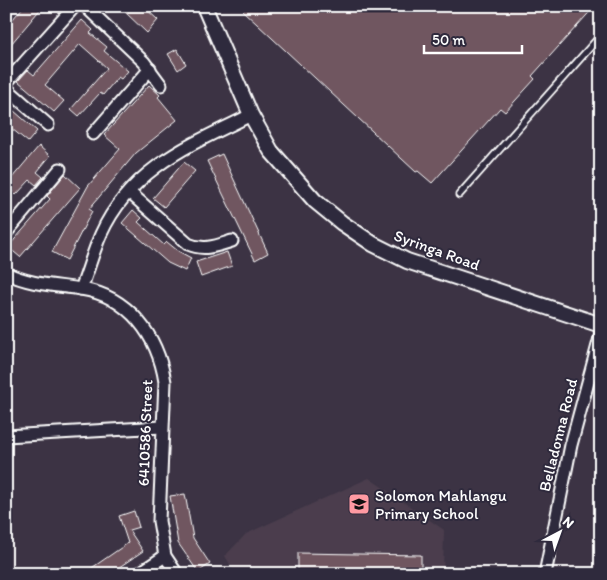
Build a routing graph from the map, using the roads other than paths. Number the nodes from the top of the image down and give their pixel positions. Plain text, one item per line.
1 (75, 6) edge
2 (85, 6) edge
3 (204, 6) edge
4 (601, 35) edge
5 (150, 69) junction
6 (6, 83) edge
7 (161, 85) dead end
8 (6, 88) edge
9 (251, 114) junction
10 (48, 125) dead end
11 (93, 134) dead end
12 (60, 169) dead end
13 (129, 192) junction
14 (459, 196) dead end
15 (6, 233) edge
16 (232, 241) dead end
17 (6, 273) edge
18 (81, 289) junction
19 (601, 325) edge
20 (601, 334) edge
21 (162, 427) junction
22 (6, 436) edge
23 (165, 556) junction
24 (138, 574) edge
25 (177, 574) edge
26 (545, 574) edge

1 - 6 street
2 - 5 street
3 - 9 street, Syringa Road
4 - 14 lane
5 - 7 street
5 - 11 street
8 - 10 street
9 - 13 street
9 - 19 street, Syringa Road
12 - 15 street
13 - 16 street
13 - 18 street
17 - 18 street, 6410586 Street
18 - 21 street, 6410586 Street
20 - 26 street, Belladonna Road
21 - 22 street
21 - 23 street, 6410586 Street
23 - 24 street
23 - 25 street, 6410586 Street

